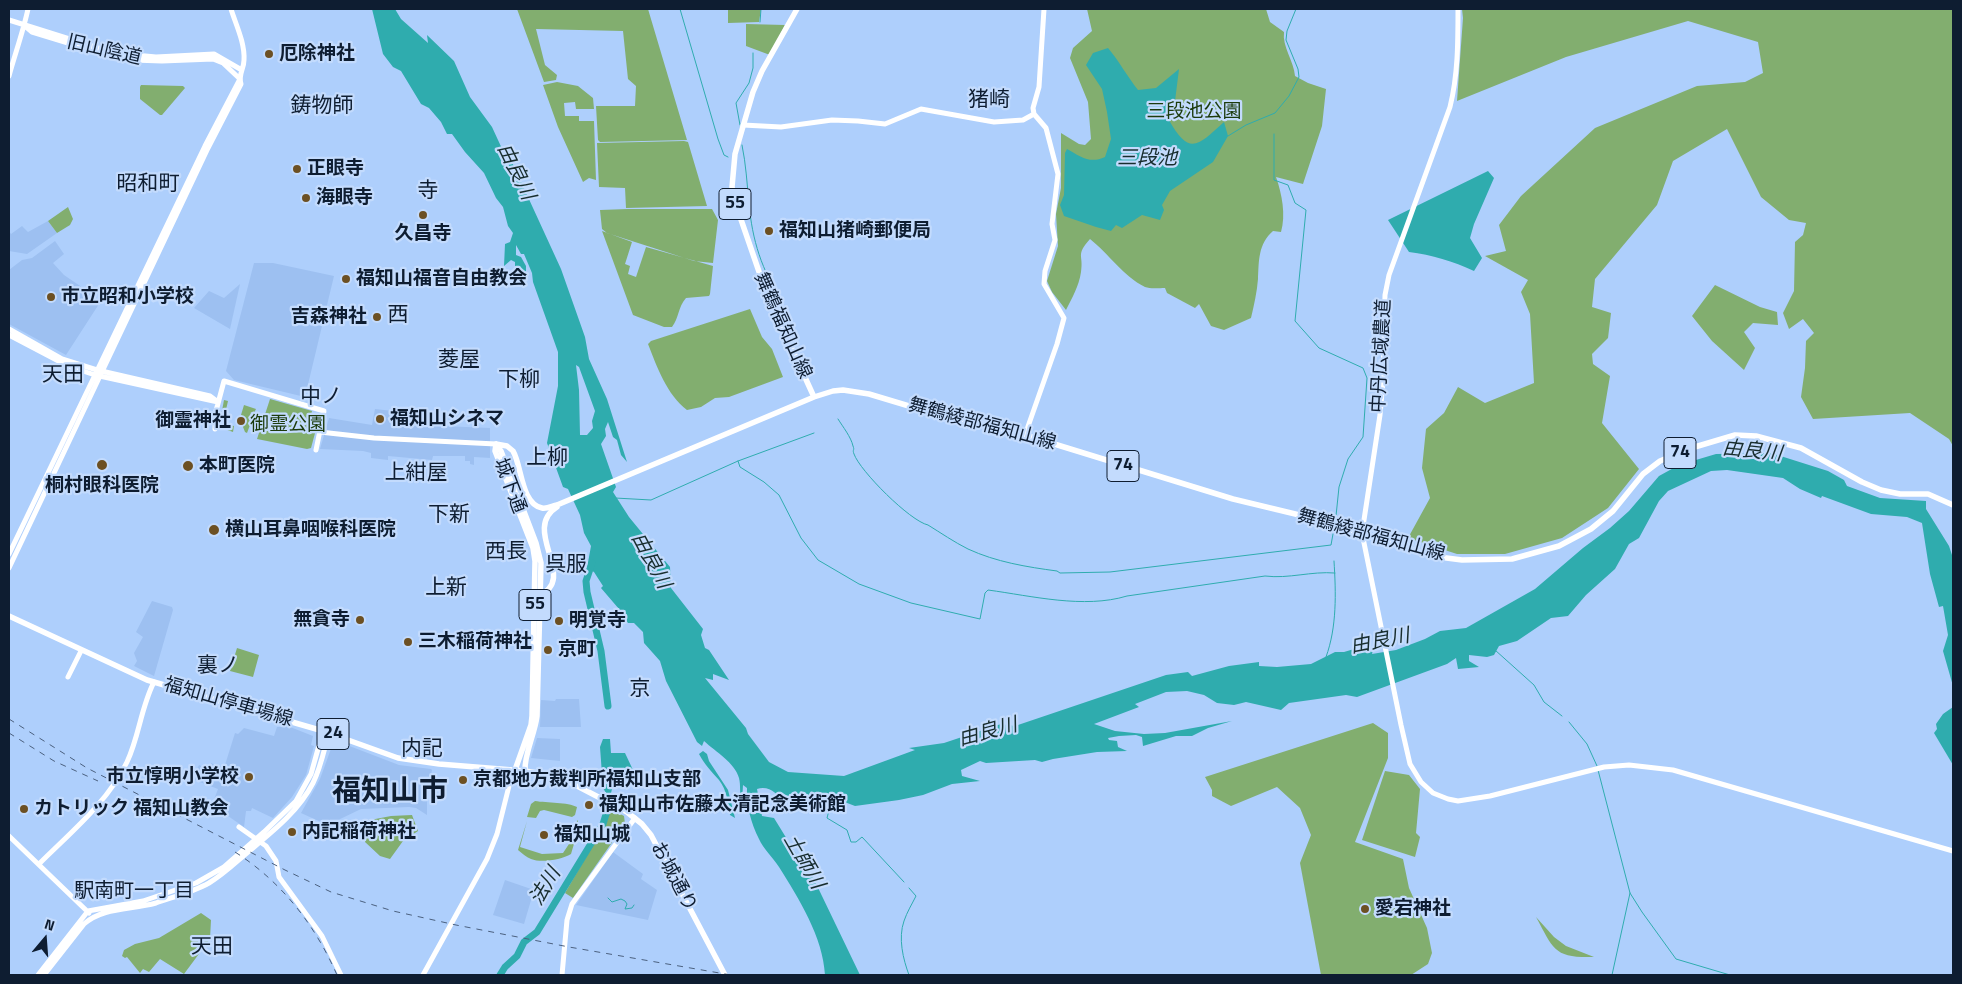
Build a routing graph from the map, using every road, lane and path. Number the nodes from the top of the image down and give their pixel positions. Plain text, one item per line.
1 (28, 9) edge
2 (231, 9) edge
3 (797, 9) edge
4 (1044, 9) edge
5 (1458, 9) edge
6 (9, 20) edge
7 (25, 26) junction
8 (240, 69) junction
9 (9, 76) edge
10 (240, 79) junction
11 (1034, 114) junction
12 (743, 125) junction
13 (9, 330) edge
14 (9, 335) edge
15 (99, 373) junction
16 (814, 397) junction
17 (218, 402) junction
18 (214, 429) dead end
19 (320, 432) junction
20 (1025, 435) junction
21 (496, 444) junction
22 (316, 450) dead end
23 (1953, 505) edge
24 (546, 512) junction
25 (1362, 533) junction
26 (9, 554) edge
27 (9, 568) edge
28 (537, 596) junction
29 (9, 616) edge
30 (81, 651) junction
31 (68, 677) dead end
32 (154, 682) junction
33 (535, 728) junction
34 (326, 732) junction
35 (515, 770) junction
36 (525, 771) junction
37 (635, 818) junction
38 (239, 827) dead end
39 (9, 836) edge
40 (259, 840) junction
41 (1953, 851) edge
42 (40, 864) junction
43 (88, 911) junction
44 (91, 918) junction
45 (38, 975) edge
46 (44, 975) edge
47 (341, 975) edge
48 (423, 975) edge
49 (564, 975) edge
50 (725, 975) edge

1 - 7 street
2 - 8 street
3 - 12 main road, 舞鶴福知山線 / 55
4 - 11 street
5 - 25 street, 中丹広域農道
6 - 7 street
7 - 8 street
7 - 9 street
7 - 10 street, 旧山陰道
8 - 10 street
10 - 15 street
11 - 12 street
11 - 20 street
12 - 16 main road, 舞鶴福知山線 / 55
13 - 15 street
14 - 15 street
15 - 17 street
15 - 26 street
15 - 27 street
16 - 20 main road, 舞鶴綾部福知山線 / 74
16 - 24 main road, 舞鶴福知山線
17 - 18 street
17 - 19 street
19 - 21 street
19 - 22 street
20 - 25 main road, 舞鶴綾部福知山線 / 74
21 - 24 main road
21 - 28 main road, 城下通 / 55
23 - 25 main road, 舞鶴綾部福知山線 / 74
24 - 28 main road, 55
25 - 41 street, 中丹広域農道
28 - 33 main road, 城下通 / 55
28 - 35 main road, 城下通 / 55
29 - 30 main road, 福知山停車場線 / 24
30 - 31 street
30 - 32 main road, 福知山停車場線 / 24
32 - 34 main road, 福知山停車場線 / 24
32 - 42 street
33 - 35 main road, 城下通 / 55
33 - 36 main road, 城下通 / 55
34 - 35 main road, 福知山停車場線 / 24
34 - 40 street
35 - 36 main road, お城通り
35 - 48 street
36 - 37 main road, お城通り
37 - 49 street
37 - 50 main road, お城通り
38 - 40 street
39 - 42 street
40 - 43 street
40 - 44 street
40 - 47 street
42 - 43 street
43 - 44 street
43 - 45 street
44 - 46 street

